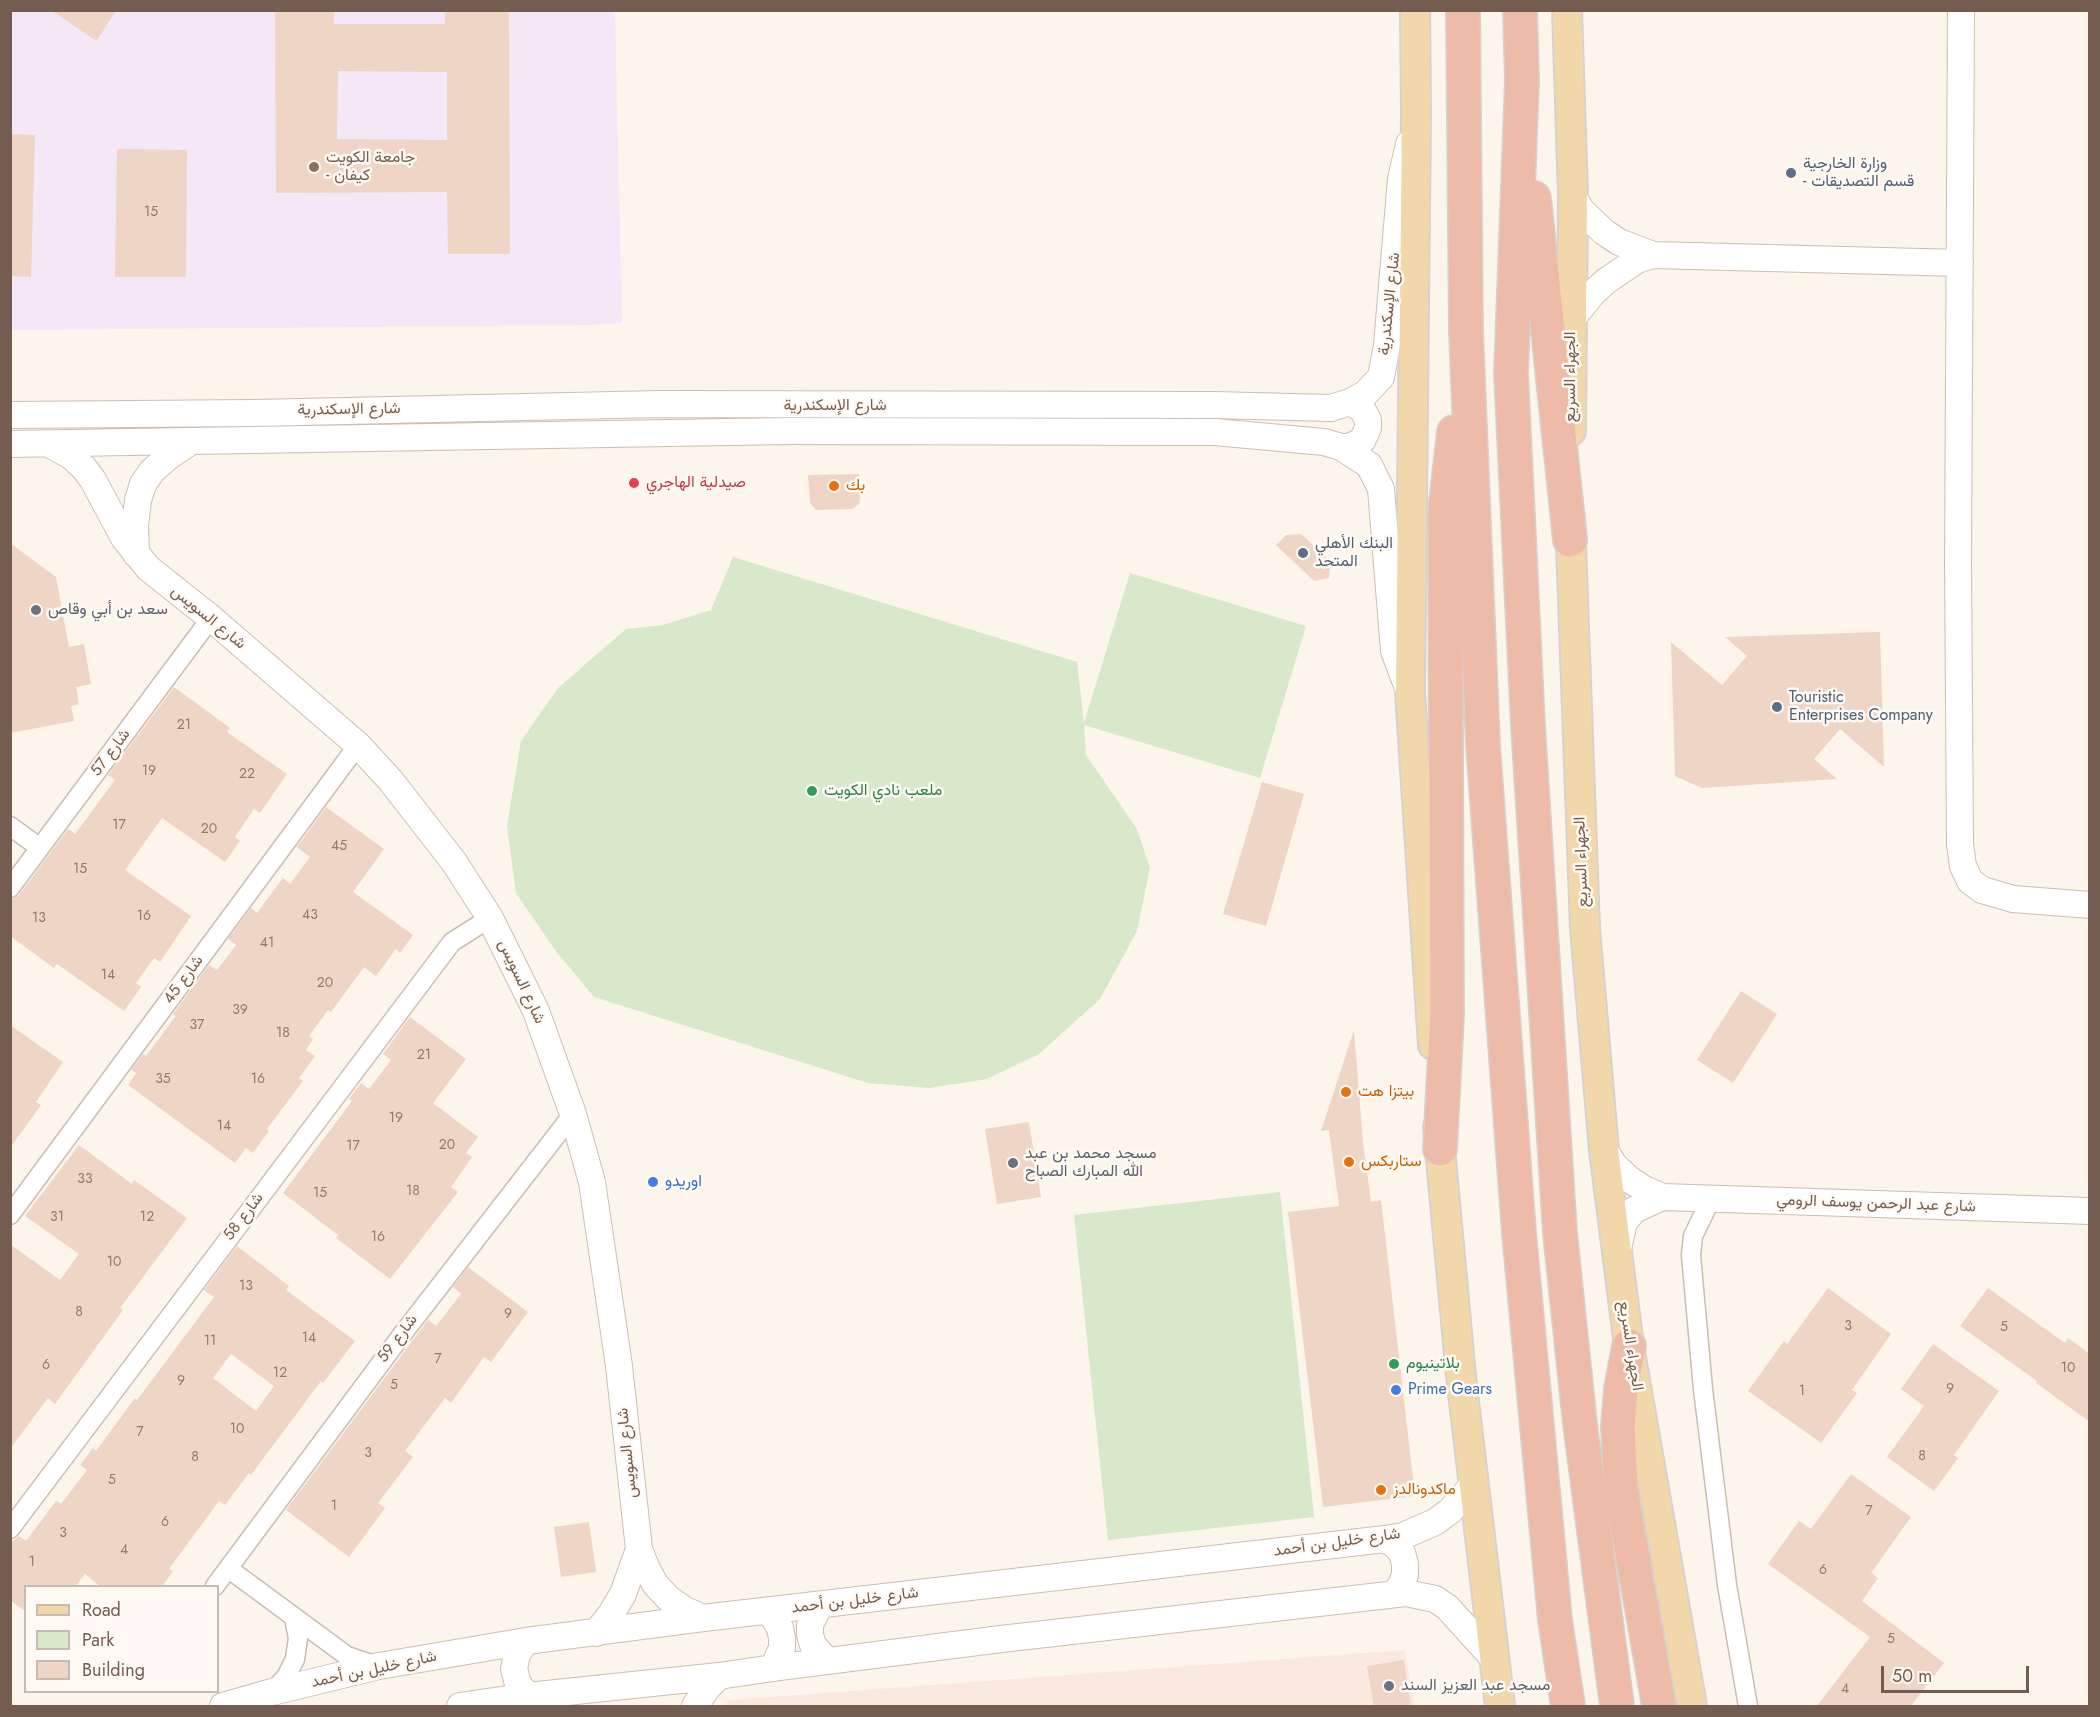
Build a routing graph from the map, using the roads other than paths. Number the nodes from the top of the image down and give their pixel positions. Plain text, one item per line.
1 (1414, 10) edge
2 (1463, 10) edge
3 (1520, 10) edge
4 (1567, 10) edge
5 (1961, 10) edge
6 (1522, 80) junction
7 (1416, 112) junction
8 (1573, 196) junction
9 (1653, 255) junction
10 (1960, 263) junction
11 (1571, 320) junction
12 (1466, 332) junction
13 (1350, 402) junction
14 (659, 405) junction
15 (694, 406) junction
16 (10, 415) edge
17 (695, 432) junction
18 (659, 433) junction
19 (190, 442) junction
20 (10, 444) edge
21 (51, 445) junction
22 (1341, 447) junction
23 (1570, 540) junction
24 (136, 554) junction
25 (211, 618) junction
26 (1410, 692) junction
27 (358, 745) junction
28 (10, 826) edge
29 (40, 848) junction
30 (10, 888) edge
31 (2090, 905) edge
32 (490, 918) junction
33 (573, 1114) junction
34 (1440, 1149) junction
35 (1604, 1150) junction
36 (1662, 1197) junction
37 (1711, 1199) junction
38 (2090, 1211) edge
39 (10, 1215) edge
40 (1616, 1257) junction
41 (1629, 1346) junction
42 (1474, 1484) junction
43 (10, 1529) edge
44 (1385, 1539) junction
45 (639, 1549) junction
46 (229, 1569) junction
47 (217, 1585) edge
48 (1394, 1594) junction
49 (819, 1606) junction
50 (766, 1611) junction
51 (294, 1618) junction
52 (703, 1618) junction
53 (596, 1633) junction
54 (526, 1641) junction
55 (1495, 1660) junction
56 (827, 1661) junction
57 (379, 1666) junction
58 (773, 1668) junction
59 (719, 1676) junction
60 (607, 1688) junction
61 (272, 1692) junction
62 (528, 1696) junction
63 (223, 1707) edge
64 (460, 1707) edge
65 (633, 1707) edge
66 (694, 1707) edge
67 (1500, 1707) edge
68 (1568, 1707) edge
69 (1617, 1707) edge
70 (1659, 1707) edge
71 (1692, 1707) edge
72 (1748, 1707) edge

1 - 7 main road
2 - 12 highway
3 - 6 highway
4 - 8 main road, الجهراء السريع
5 - 10 street
6 - 23 highway
6 - 69 highway
7 - 13 street, شارع الإسكندرية
7 - 26 main road
8 - 9 street
8 - 11 main road, الجهراء السريع
9 - 10 street
9 - 11 street
10 - 31 street
11 - 23 main road, الجهراء السريع
12 - 34 highway
12 - 68 highway
13 - 15 street, شارع الإسكندرية
13 - 22 street
14 - 15 street, شارع الإسكندرية
14 - 16 street, شارع الإسكندرية
14 - 18 street
15 - 17 street
17 - 18 street, شارع الإسكندرية
17 - 22 street, شارع الإسكندرية
18 - 19 street, شارع الإسكندرية
19 - 21 street, شارع الإسكندرية
19 - 24 street
20 - 21 street, شارع الإسكندرية
21 - 24 street, شارع السويس
22 - 26 street, شارع الإسكندرية
23 - 35 main road, الجهراء السريع
24 - 25 street, شارع السويس
25 - 27 street, شارع السويس
25 - 29 street, شارع 57
26 - 34 main road
27 - 32 street, شارع السويس
27 - 39 street, شارع 45
28 - 29 street
29 - 30 street, شارع 57
32 - 33 street, شارع السويس
32 - 43 street, شارع 58
33 - 45 street, شارع السويس
33 - 46 street, شارع 59
34 - 42 main road
35 - 36 street, شارع عبد الرحمن يوسف الرومي
35 - 40 main road, الجهراء السريع
36 - 37 street, شارع عبد الرحمن يوسف الرومي
36 - 40 street, شارع عبد الرحمن يوسف الرومي
37 - 38 street, شارع عبد الرحمن يوسف الرومي
37 - 72 street
40 - 41 main road, الجهراء السريع
41 - 70 highway
41 - 71 main road, الجهراء السريع
42 - 44 street, شارع خليل بن أحمد
42 - 55 main road
44 - 48 street
44 - 49 street, شارع خليل بن أحمد
45 - 52 street, شارع السويس
45 - 53 street, شارع السويس
46 - 47 street, شارع 59
46 - 51 street
48 - 55 street
48 - 56 street
49 - 50 street, شارع خليل بن أحمد
49 - 56 street
50 - 52 street, شارع خليل بن أحمد
50 - 58 street
51 - 57 street
51 - 61 street
52 - 53 street, شارع خليل بن أحمد
53 - 54 street, شارع خليل بن أحمد
54 - 57 street, شارع خليل بن أحمد
54 - 62 street
55 - 67 main road
56 - 58 street
57 - 61 street, شارع خليل بن أحمد
58 - 59 street
59 - 60 street
59 - 66 street
60 - 62 street
60 - 65 street
61 - 63 street, شارع خليل بن أحمد
62 - 64 street

